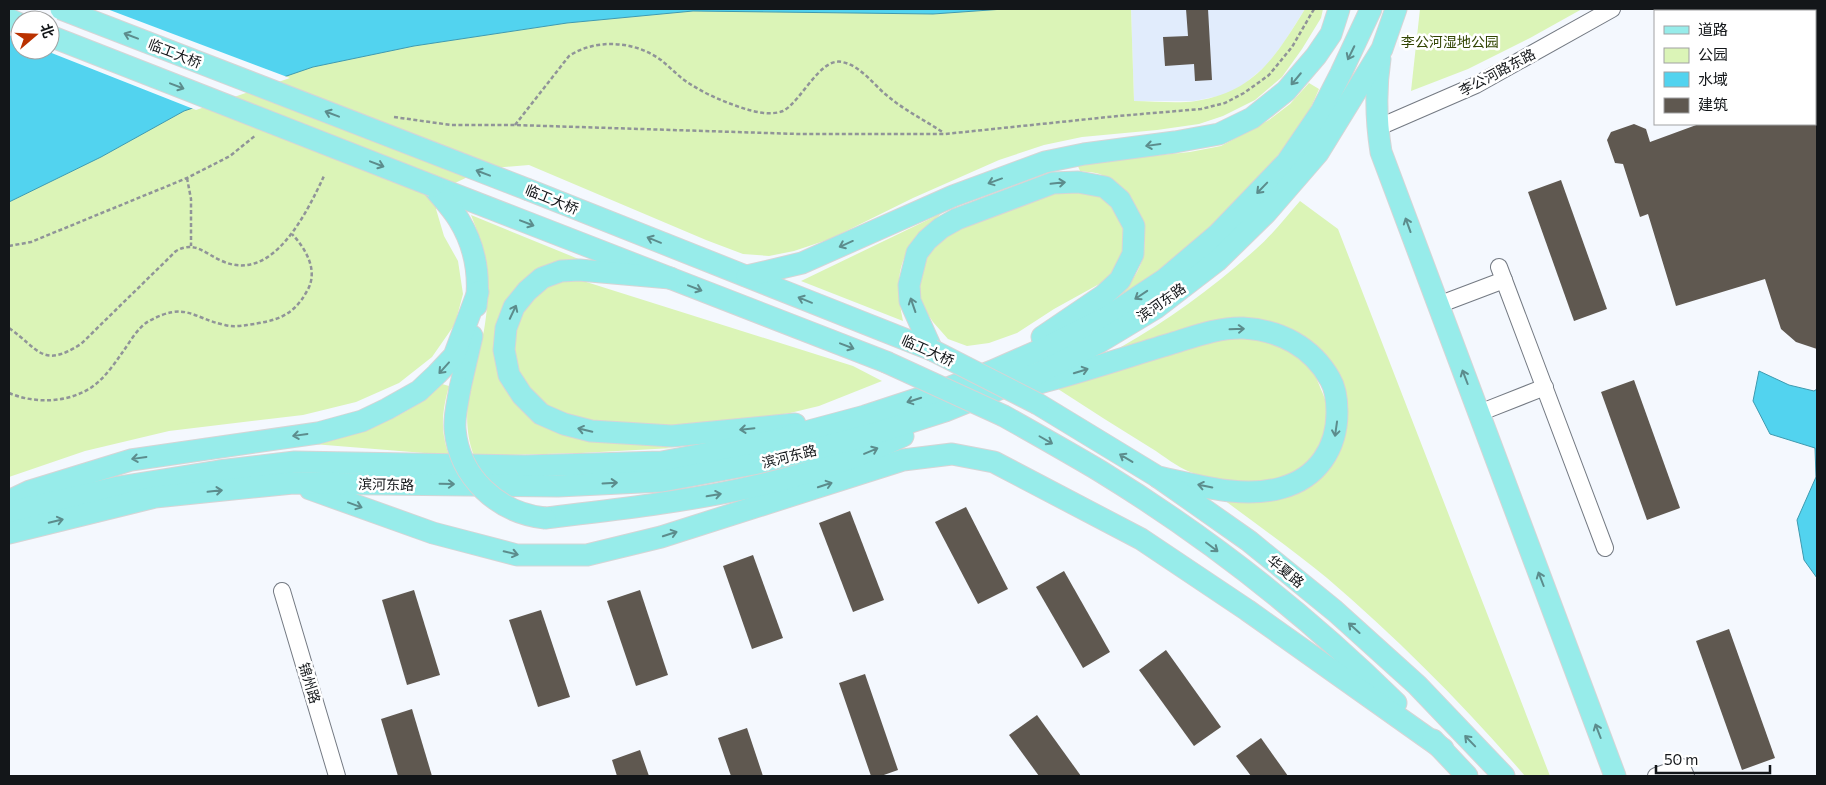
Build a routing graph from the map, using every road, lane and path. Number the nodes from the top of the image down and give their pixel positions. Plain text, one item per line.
1 (61, 9) edge
2 (1314, 9) edge
3 (1339, 9) edge
4 (1371, 9) edge
5 (1396, 9) edge
6 (1612, 9) edge
7 (60, 40) edge
8 (1382, 49) junction
9 (392, 117) dead end
10 (515, 125) junction
11 (1377, 128) junction
12 (260, 133) dead end
13 (945, 134) junction
14 (324, 176) dead end
15 (187, 178) junction
16 (433, 186) junction
17 (292, 234) junction
18 (9, 246) edge
19 (191, 246) junction
20 (747, 276) junction
21 (670, 278) junction
22 (478, 292) junction
23 (1438, 305) junction
24 (9, 328) edge
25 (932, 350) junction
26 (992, 371) junction
27 (1544, 388) junction
28 (9, 393) edge
29 (983, 397) junction
30 (1038, 404) joint
31 (945, 411) junction
32 (1478, 413) junction
33 (865, 416) junction
34 (1004, 416) joint
35 (1158, 477) junction
36 (293, 483) junction
37 (9, 501) edge
38 (9, 512) edge
39 (9, 533) edge
40 (1605, 548) dead end
41 (282, 590) dead end
42 (1443, 749) junction
43 (338, 776) edge
44 (1467, 776) edge
45 (1504, 776) edge
46 (1616, 776) edge
47 (1656, 776) edge
48 (1686, 776) edge

20 -> 1 main road, 临工大桥, bridge
2 - 13 path
3 -> 20 main road
4 -> 26 main road, 滨河东路
5 - 8 main road, 滨河东路
6 - 11 street, 李公河路东路
7 -> 16 main road, 临工大桥, bridge
8 - 11 main road
8 - 29 main road, 滨河东路
9 - 10 path
10 - 13 path
10 - 13 path
23 -> 11 main road
12 - 15 path
14 - 17 path
15 - 18 path
15 - 19 path
16 -> 21 main road, 临工大桥
16 - 22 main road
17 - 19 path
17 - 28 path
19 - 24 path
25 -> 20 main road, 临工大桥
33 -> 21 main road
21 -> 34 main road, 临工大桥, bridge
22 -> 31 main road, bridge
22 -> 37 main road
23 - 27 street
32 -> 23 main road
25 -> 26 main road
25 - 30 main road, 临工大桥, bridge
26 -> 33 main road, 滨河东路
27 - 32 street
27 - 40 street
29 - 31 main road, 滨河东路
29 -> 35 main road
35 -> 30 main road, 华夏路
36 -> 31 main road, 滨河东路
46 -> 32 main road
33 - 38 main road, 滨河东路
34 -> 42 main road, 华夏路
45 -> 35 main road, 华夏路
39 -> 36 main road, 滨河东路
36 -> 42 main road
41 - 43 street, 锦州路
42 - 44 main road, 华夏路
47 - 48 street

